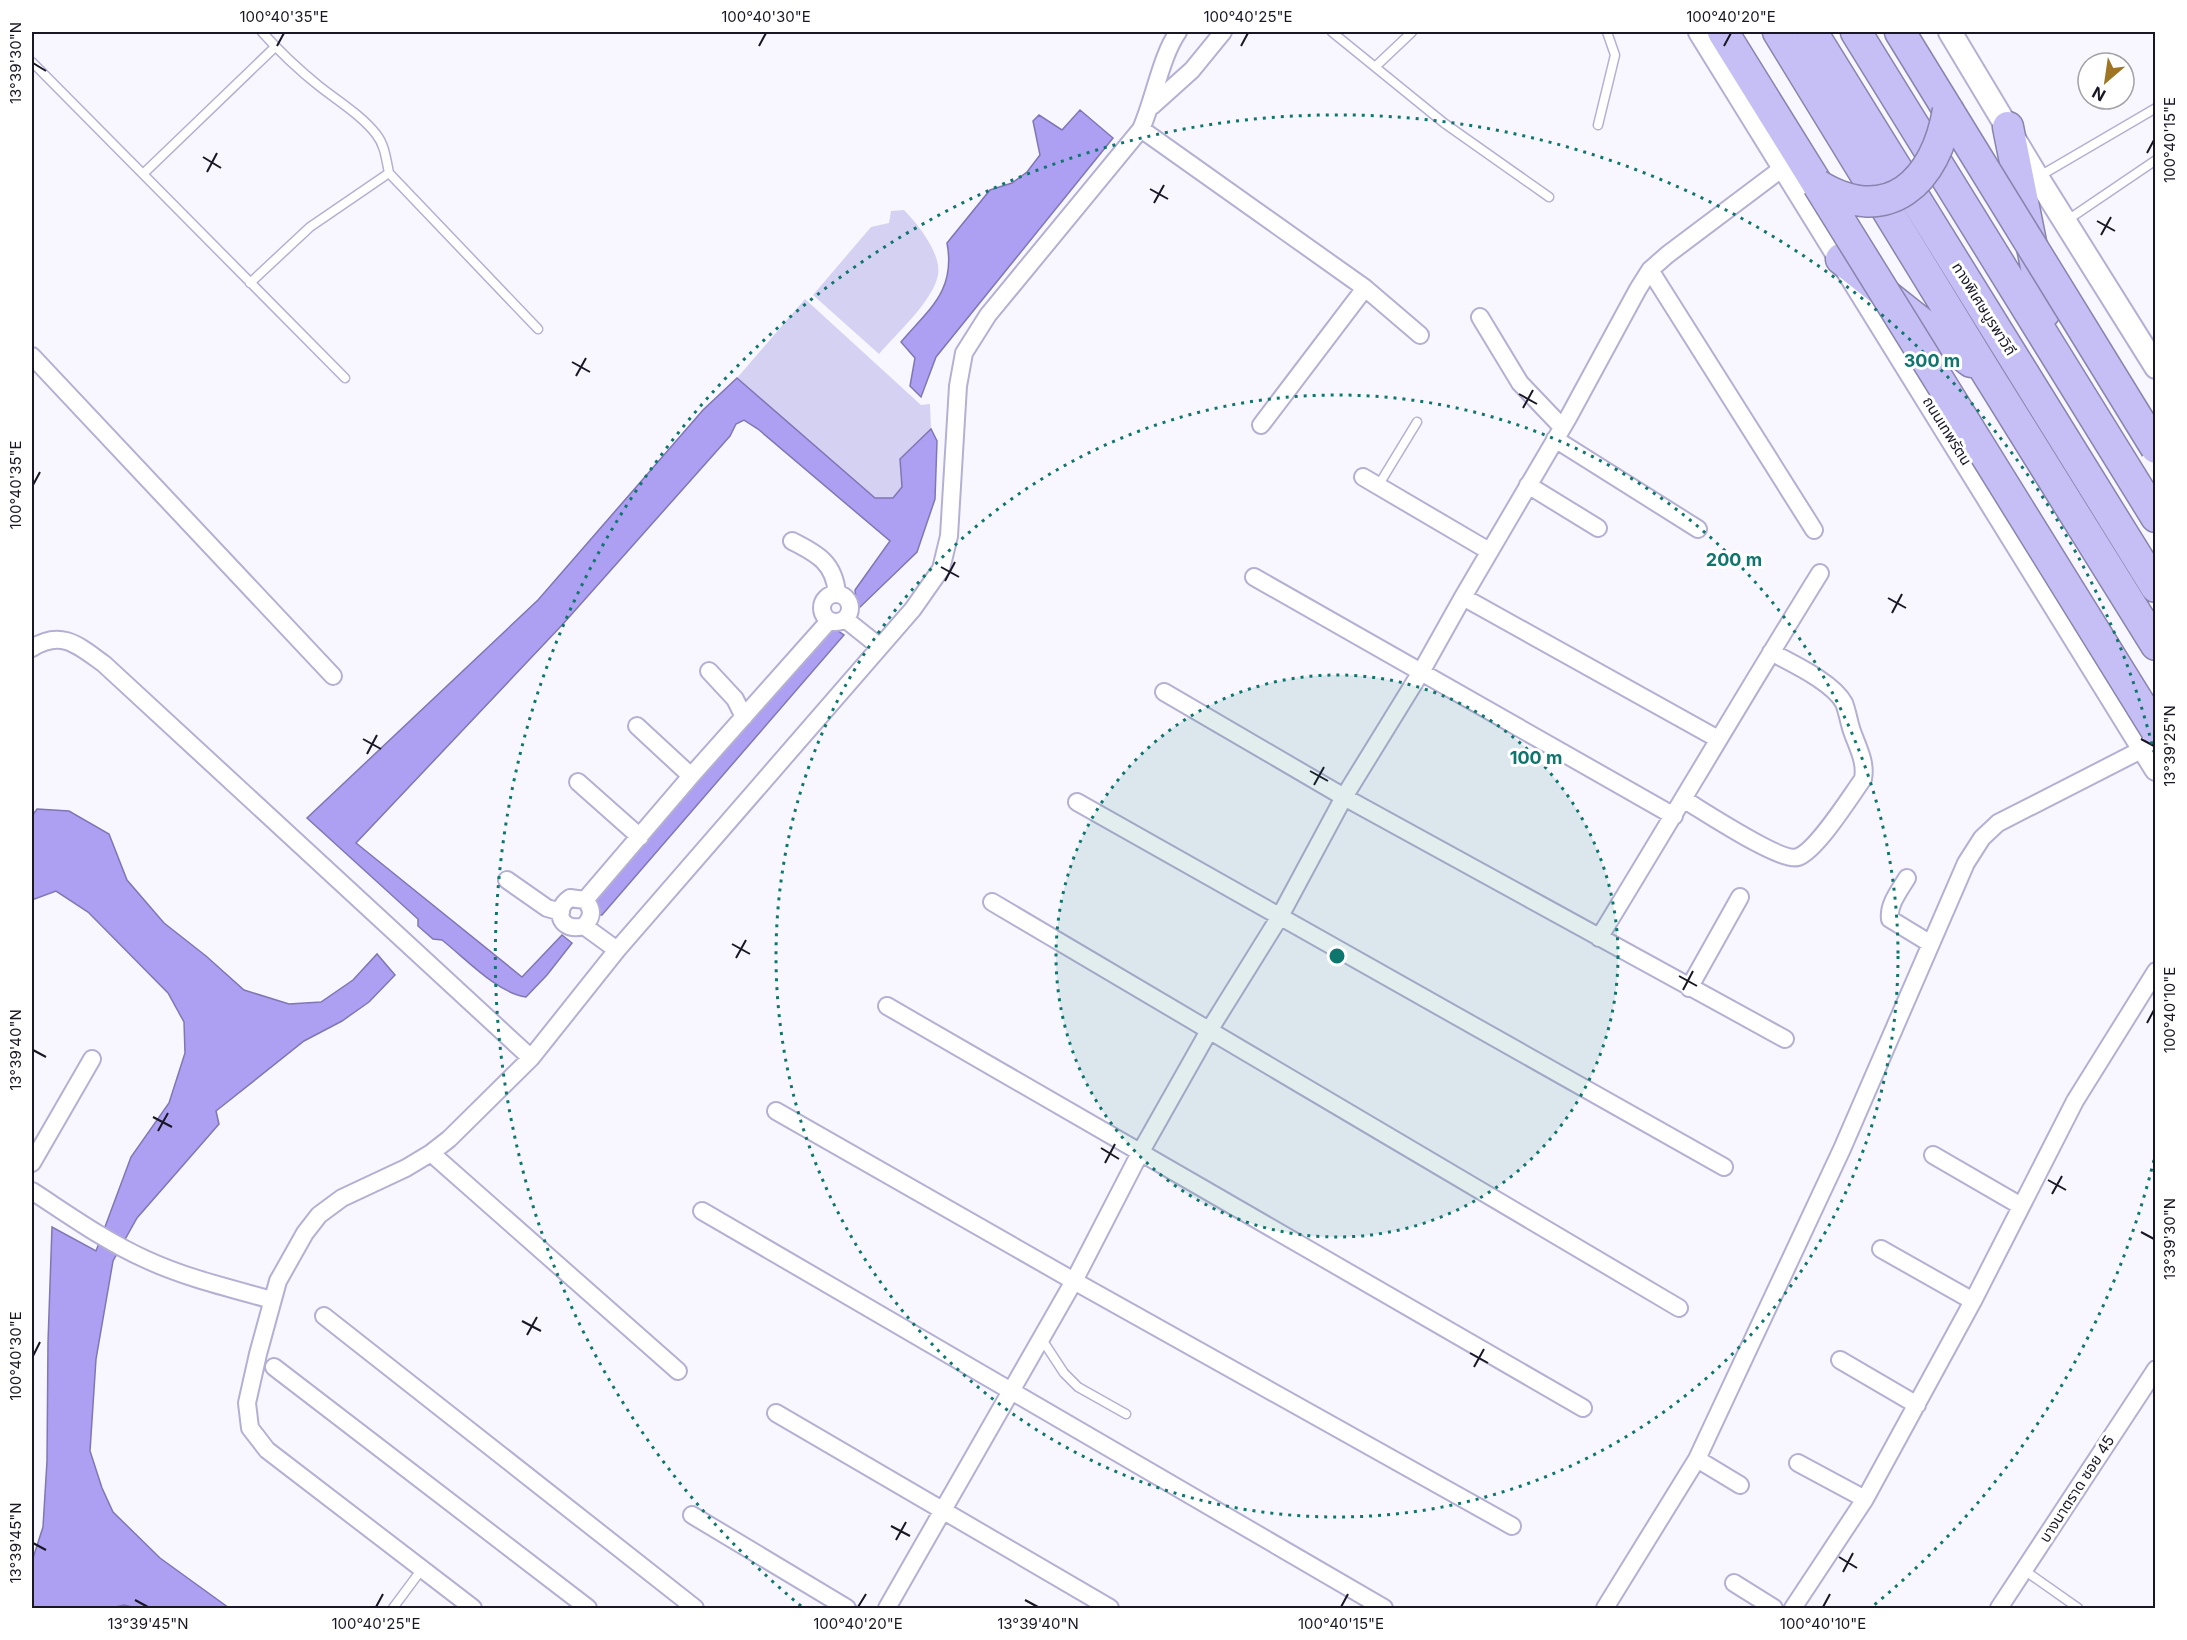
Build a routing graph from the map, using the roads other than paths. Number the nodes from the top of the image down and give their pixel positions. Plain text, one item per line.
1 (262, 32) edge
2 (1332, 32) edge
3 (1412, 32) edge
4 (1607, 32) edge
5 (1700, 32) edge
6 (1723, 32) edge
7 (1778, 32) edge
8 (1812, 32) edge
9 (1856, 32) edge
10 (1872, 32) edge
11 (1900, 32) edge
12 (1950, 32) edge
13 (1174, 36) edge
14 (1219, 37) edge
15 (275, 47) junction
16 (32, 62) edge
17 (1375, 67) junction
18 (1151, 107) junction
19 (2156, 108) edge
20 (1948, 110) junction
21 (1598, 125) dead end
22 (2008, 127) junction
23 (1142, 129) junction
24 (2156, 160) edge
25 (1784, 167) junction
26 (388, 173) junction
27 (143, 174) junction
28 (2037, 177) junction
29 (1818, 185) junction
30 (1549, 197) dead end
31 (2065, 222) junction
32 (1841, 259) junction
33 (1650, 270) junction
34 (250, 283) junction
35 (1365, 288) junction
36 (2045, 312) junction
37 (1480, 317) dead end
38 (538, 329) dead end
39 (1420, 335) dead end
40 (32, 356) edge
41 (2156, 367) edge
42 (1988, 375) junction
43 (345, 378) dead end
44 (1417, 422) dead end
45 (1262, 425) dead end
46 (1561, 428) junction
47 (2156, 448) edge
48 (1363, 477) dead end
49 (1528, 485) junction
50 (1378, 486) junction
51 (2156, 487) edge
52 (2156, 517) edge
53 (1598, 528) dead end
54 (1698, 529) dead end
55 (1814, 530) dead end
56 (792, 541) dead end
57 (1489, 551) junction
58 (1820, 573) dead end
59 (1254, 577) dead end
60 (2156, 587) edge
61 (837, 594) junction
62 (1462, 597) junction
63 (837, 620) junction
64 (2156, 645) edge
65 (880, 647) junction
66 (32, 648) edge
67 (1771, 652) junction
68 (709, 671) dead end
69 (1421, 672) junction
70 (333, 676) dead end
71 (1164, 692) dead end
72 (744, 717) junction
73 (637, 726) dead end
74 (1718, 738) junction
75 (2149, 739) edge
76 (2156, 769) edge
77 (691, 776) junction
78 (578, 782) dead end
79 (1344, 797) junction
80 (1683, 799) junction
81 (1077, 802) dead end
82 (1674, 816) junction
83 (640, 837) junction
84 (1906, 878) dead end
85 (507, 880) dead end
86 (1740, 897) dead end
87 (585, 900) junction
88 (992, 902) dead end
89 (561, 912) junction
90 (1280, 918) junction
91 (584, 926) junction
92 (1599, 938) junction
93 (1931, 944) junction
94 (617, 950) junction
95 (2156, 970) edge
96 (1689, 988) junction
97 (888, 1006) dead end
98 (1210, 1029) junction
99 (1785, 1039) dead end
100 (531, 1058) junction
101 (92, 1059) dead end
102 (776, 1111) dead end
103 (431, 1153) junction
104 (1140, 1153) junction
105 (1933, 1155) dead end
106 (32, 1163) edge
107 (1724, 1167) dead end
108 (32, 1191) edge
109 (2021, 1206) junction
110 (702, 1211) dead end
111 (1881, 1249) dead end
112 (1074, 1281) junction
113 (272, 1300) junction
114 (1973, 1301) junction
115 (1679, 1308) dead end
116 (324, 1316) dead end
117 (1041, 1338) junction
118 (1840, 1360) dead end
119 (274, 1366) dead end
120 (2156, 1369) edge
121 (678, 1371) dead end
122 (1011, 1392) junction
123 (1917, 1405) junction
124 (1583, 1408) dead end
125 (776, 1413) dead end
126 (1126, 1414) dead end
127 (1697, 1459) junction
128 (1798, 1463) dead end
129 (1740, 1485) dead end
130 (1865, 1499) junction
131 (942, 1509) junction
132 (692, 1515) dead end
133 (1512, 1526) dead end
134 (422, 1569) junction
135 (2024, 1570) junction
136 (1734, 1583) dead end
137 (393, 1608) edge
138 (473, 1608) edge
139 (588, 1608) edge
140 (695, 1608) edge
141 (847, 1608) edge
142 (887, 1608) edge
143 (1110, 1608) edge
144 (1384, 1608) edge
145 (1605, 1608) edge
146 (1774, 1608) edge
147 (1793, 1608) edge
148 (1999, 1608) edge
149 (2078, 1608) edge

1 - 15 lane
2 - 17 lane
3 - 17 lane
4 - 21 lane
5 - 25 main road, ถนนเทพรัตน
6 - 29 highway
7 - 42 highway
8 - 60 highway, ทางพิเศษบูรพาวิถี
9 - 52 highway
10 - 36 highway
11 - 20 highway
12 - 22 main road
13 - 18 street
14 - 18 street
15 - 26 lane
15 - 27 lane
16 - 27 lane
17 - 30 lane
18 - 23 street
19 - 28 lane
20 - 29 highway, bridge
20 - 47 highway, bridge
22 - 28 main road
22 - 36 highway
23 - 35 street
23 - 65 street
24 - 31 lane
25 - 32 main road, ถนนเทพรัตน
25 - 33 street
26 - 34 lane
26 - 38 lane
27 - 34 lane
28 - 31 main road
29 - 75 highway, bridge
31 - 41 main road
32 - 42 highway
32 - 75 main road, ถนนเทพรัตน
33 - 46 street
33 - 55 street
34 - 43 lane
35 - 39 street
35 - 45 street
36 - 51 highway
37 - 46 street
40 - 70 street
42 - 64 highway
44 - 50 lane
46 - 49 street
46 - 54 street
48 - 50 street
49 - 53 street
49 - 57 street
50 - 57 street
56 - 61 street
57 - 62 street
58 - 67 street
59 - 69 street
61 - 63 street
61 - 63 street
62 - 69 street
62 - 74 street
63 - 65 street
63 - 72 street
65 - 94 street
66 - 100 street
67 - 74 street
67 - 80 street
68 - 72 street
69 - 79 street
69 - 82 street
71 - 79 street
72 - 77 street
73 - 77 street
74 - 80 street
75 - 76 main road, ถนนเทพรัตน
75 - 93 street
77 - 83 street
78 - 83 street
79 - 90 street
79 - 92 street
80 - 82 street
81 - 90 street
82 - 92 street
83 - 87 street
84 - 93 street
85 - 89 street
86 - 96 street
87 - 89 street
87 - 91 street
88 - 98 street
89 - 91 street
90 - 98 street
90 - 107 street
91 - 94 street
92 - 96 street
93 - 127 street
94 - 100 street
95 - 109 street
96 - 99 street
97 - 104 street
98 - 104 street
98 - 115 street
100 - 103 street
101 - 106 street
102 - 112 street
103 - 113 street
103 - 121 street
104 - 112 street
104 - 124 street
105 - 109 street
108 - 113 street
109 - 114 street
110 - 122 street
111 - 114 street
112 - 117 street
112 - 133 street
113 - 134 street
114 - 123 street
116 - 140 street
117 - 122 street
117 - 126 lane
118 - 123 street
119 - 139 street
120 - 135 street, บางนาตราด ซอย 45
122 - 131 street
122 - 144 street
123 - 130 street
125 - 131 street
127 - 129 street
127 - 145 street
128 - 130 street
130 - 147 street
131 - 142 street
131 - 143 street
132 - 141 street
134 - 137 lane
134 - 138 street
135 - 148 street, บางนาตราด ซอย 45
135 - 149 lane
136 - 146 street

